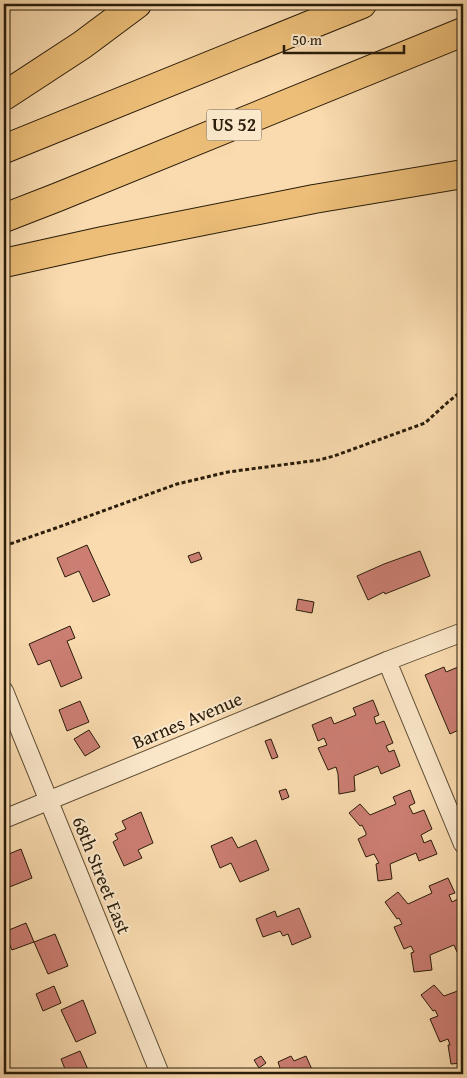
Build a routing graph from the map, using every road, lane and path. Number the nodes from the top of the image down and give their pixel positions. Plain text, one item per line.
1 (137, 4) edge
2 (362, 4) edge
3 (463, 32) edge
4 (4, 96) edge
5 (4, 149) edge
6 (463, 174) edge
7 (4, 218) edge
8 (4, 263) edge
9 (463, 392) edge
10 (4, 546) edge
11 (463, 632) edge
12 (387, 661) junction
13 (4, 691) edge
14 (49, 801) junction
15 (4, 819) edge
16 (463, 844) edge
17 (160, 1074) edge

1 - 4 highway
2 - 5 highway
3 - 7 highway, US 52
6 - 8 highway
9 - 10 path
11 - 12 street, Barnes Avenue
12 - 14 street, Barnes Avenue
12 - 16 street
13 - 14 street, 68th Street East
14 - 15 street, Barnes Avenue
14 - 17 street, 68th Street East

